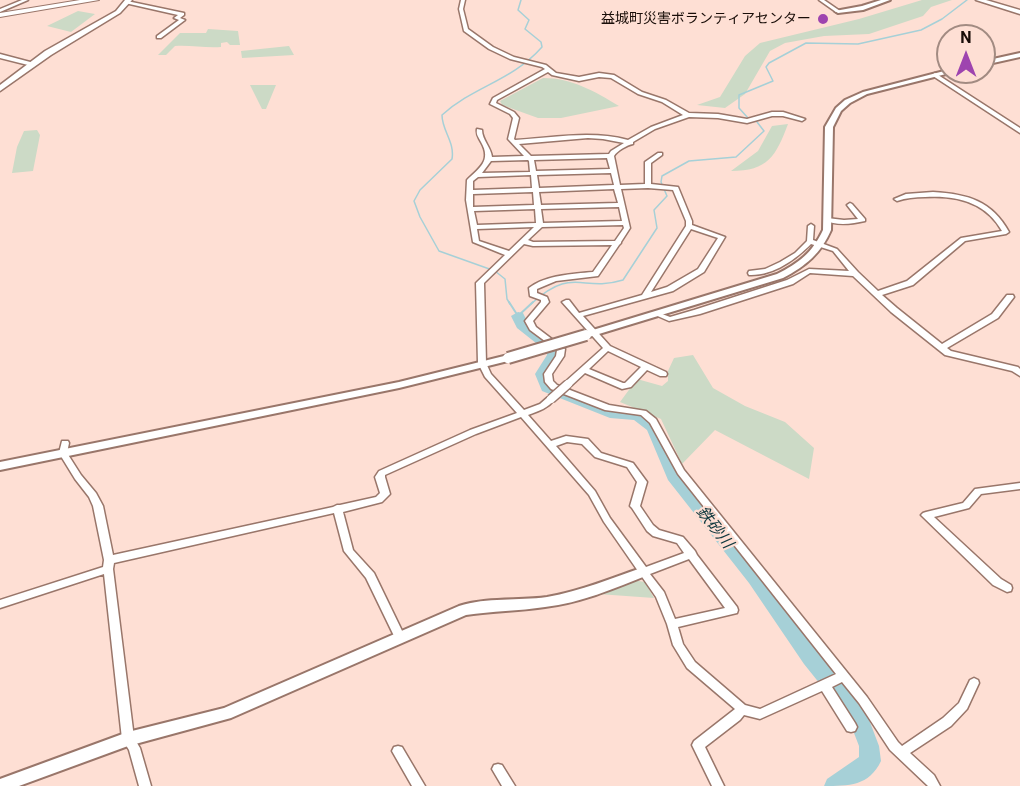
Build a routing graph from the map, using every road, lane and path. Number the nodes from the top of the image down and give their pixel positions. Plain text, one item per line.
1 (26, 0) edge
2 (81, 0) edge
3 (94, 0) edge
4 (463, 0) edge
5 (821, 0) edge
6 (886, 0) edge
7 (980, 0) edge
8 (128, 1) edge
9 (838, 11) joint
10 (1020, 12) edge
11 (0, 13) edge
12 (159, 36) dead end
13 (1020, 55) edge
14 (0, 56) edge
15 (996, 60) edge
16 (32, 64) junction
17 (547, 70) junction
18 (935, 75) joint
19 (0, 89) edge
20 (688, 115) junction
21 (802, 119) dead end
22 (479, 130) dead end
23 (1020, 131) edge
24 (515, 142) junction
25 (631, 143) junction
26 (660, 154) dead end
27 (611, 156) junction
28 (530, 158) junction
29 (490, 159) junction
30 (613, 171) junction
31 (533, 173) junction
32 (476, 175) junction
33 (617, 187) junction
34 (651, 187) junction
35 (536, 190) junction
36 (470, 192) junction
37 (897, 200) dead end
38 (621, 205) junction
39 (850, 205) dead end
40 (538, 207) junction
41 (471, 209) junction
42 (827, 220) junction
43 (626, 223) junction
44 (540, 225) junction
45 (688, 226) junction
46 (811, 226) dead end
47 (473, 227) junction
48 (522, 242) junction
49 (810, 242) junction
50 (618, 243) junction
51 (820, 245) junction
52 (510, 254) junction
53 (752, 273) dead end
54 (855, 274) junction
55 (876, 294) junction
56 (645, 296) junction
57 (1010, 297) dead end
58 (566, 302) dead end
59 (657, 314) junction
60 (579, 315) junction
61 (590, 334) junction
62 (607, 348) junction
63 (942, 348) junction
64 (483, 365) junction
65 (646, 366) junction
66 (585, 370) junction
67 (1020, 373) edge
68 (663, 374) dead end
69 (523, 414) junction
70 (550, 445) junction
71 (64, 448) junction
72 (0, 466) edge
73 (1020, 486) edge
74 (337, 508) junction
75 (692, 555) junction
76 (109, 565) junction
77 (644, 572) junction
78 (1007, 588) dead end
79 (0, 604) edge
80 (672, 624) junction
81 (400, 637) junction
82 (844, 676) junction
83 (974, 683) dead end
84 (824, 684) junction
85 (742, 709) junction
86 (851, 727) dead end
87 (128, 739) junction
88 (398, 751) dead end
89 (901, 753) junction
90 (498, 769) dead end
91 (0, 786) edge
92 (145, 786) edge
93 (419, 786) edge
94 (509, 786) edge
95 (718, 786) edge
96 (934, 786) edge

1 - 11 street
2 - 11 main road
3 - 11 main road
4 - 17 street
5 - 9 street
6 - 9 street
7 - 10 main road
8 - 12 street
8 - 16 main road
13 - 15 street
14 - 16 street
16 - 19 main road
17 - 20 street
17 - 24 street
18 - 23 street
18 - 42 street
20 - 21 street
20 - 25 street
22 - 29 street
24 - 25 street
24 - 28 street
25 - 27 street
26 - 34 street
27 - 28 street
27 - 30 street
28 - 29 street
28 - 31 street
29 - 32 street
30 - 31 street
30 - 33 street
31 - 32 street
31 - 35 street
32 - 36 street
33 - 34 street
33 - 35 street
33 - 38 street
34 - 45 street
35 - 36 street
35 - 40 street
36 - 41 street
37 - 55 street
38 - 40 street
38 - 43 street
39 - 42 street
40 - 41 street
40 - 44 street
41 - 47 street
42 - 51 street
43 - 44 street
43 - 50 street
44 - 47 street
44 - 48 street
45 - 56 street
45 - 56 street
46 - 49 street
47 - 52 street
48 - 50 street
48 - 52 street
49 - 51 street
49 - 53 street
50 - 82 street
51 - 54 street
51 - 59 street
52 - 64 street
54 - 55 street
54 - 59 street
55 - 63 street
56 - 60 street
57 - 63 street
58 - 60 street
59 - 61 street
60 - 61 street
61 - 62 street
61 - 64 street, bridge
62 - 65 street
62 - 66 street
63 - 67 street
64 - 69 street
64 - 71 street
65 - 66 street
65 - 68 street
66 - 69 street, bridge
69 - 70 street
69 - 74 street
70 - 75 street
70 - 77 street
71 - 72 street
71 - 76 street
73 - 78 street
74 - 76 street
74 - 81 street
75 - 77 street
75 - 80 street
76 - 79 street
76 - 87 street
77 - 80 street
77 - 81 street
80 - 85 street
81 - 87 street
82 - 84 street
82 - 89 street
83 - 89 street
84 - 85 street
84 - 86 street
85 - 95 street
87 - 91 street
87 - 92 street
88 - 93 street
89 - 96 street
90 - 94 street

